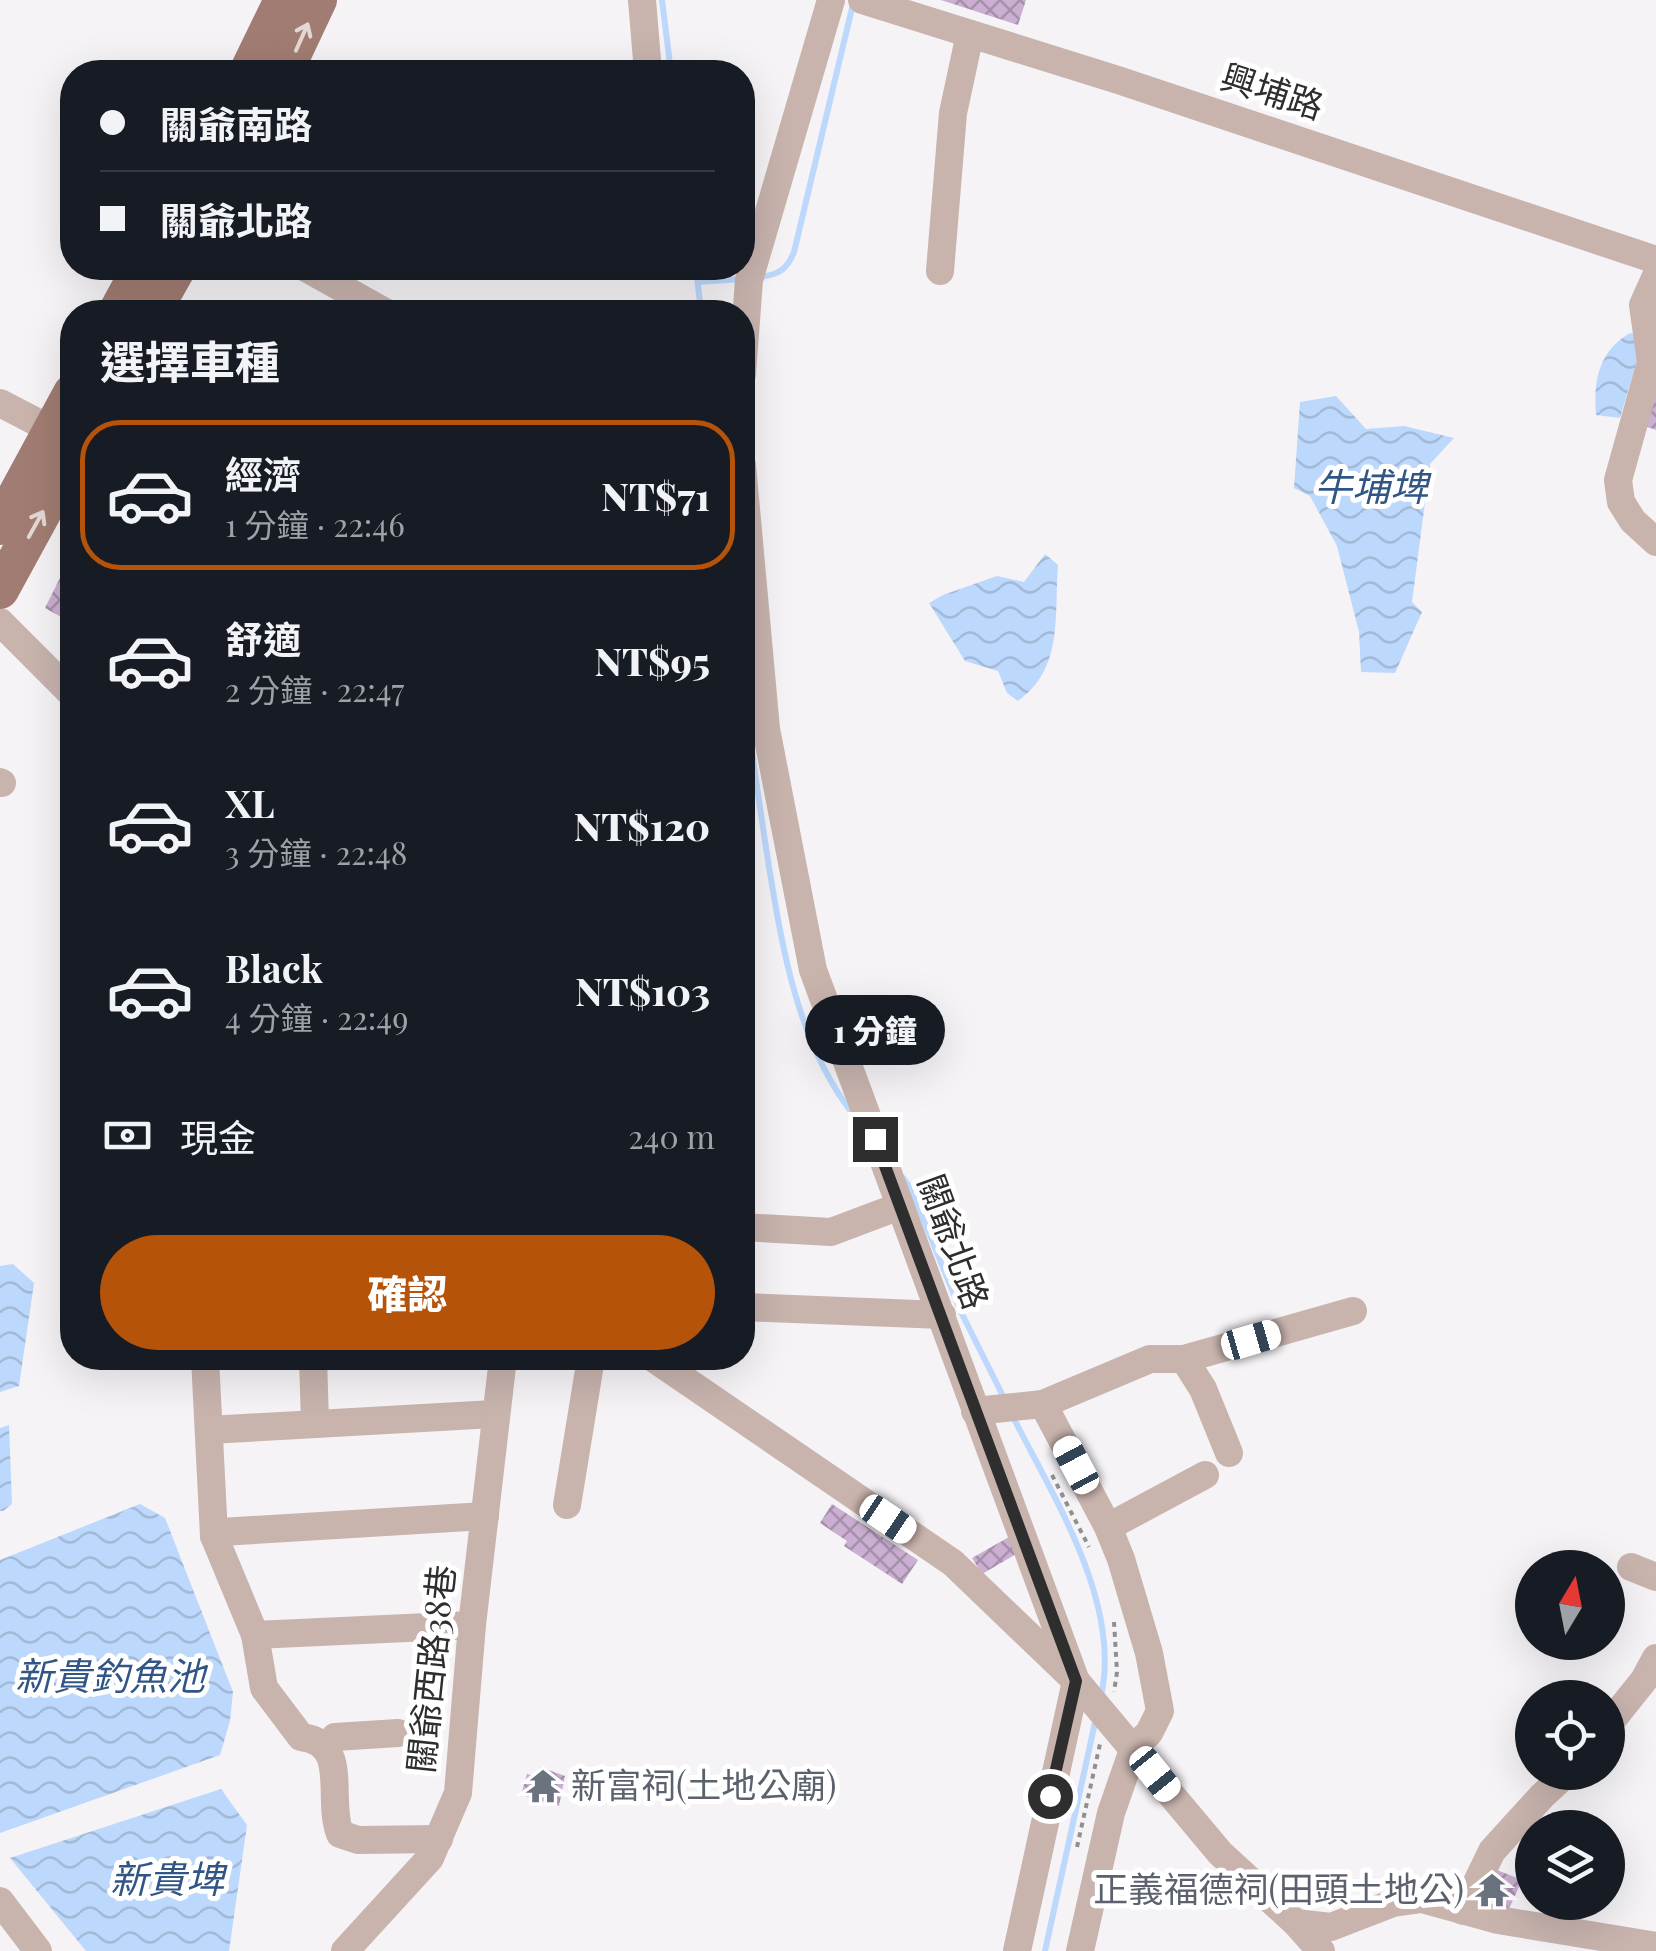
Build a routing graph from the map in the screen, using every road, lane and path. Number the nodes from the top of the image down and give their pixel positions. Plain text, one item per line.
1 (642, 0) edge
2 (831, 0) edge
3 (862, 0) edge
4 (290, 1) edge
5 (970, 34) junction
6 (255, 60) edge
7 (285, 60) edge
8 (647, 60) edge
9 (755, 256) edge
10 (1656, 260) edge
11 (940, 271) dead end
12 (1656, 276) edge
13 (328, 280) edge
14 (364, 300) edge
15 (0, 403) edge
16 (60, 443) edge
17 (60, 447) edge
18 (60, 449) edge
19 (0, 526) edge
20 (1656, 542) edge
21 (0, 590) edge
22 (0, 622) edge
23 (755, 636) edge
24 (60, 682) edge
25 (900, 1206) junction
26 (755, 1228) edge
27 (755, 1308) edge
28 (1352, 1311) dead end
29 (942, 1315) junction
30 (1184, 1358) junction
31 (206, 1370) edge
32 (314, 1370) edge
33 (501, 1370) edge
34 (589, 1370) edge
35 (676, 1370) edge
36 (1043, 1404) junction
37 (976, 1411) junction
38 (494, 1414) junction
39 (316, 1422) junction
40 (209, 1430) junction
41 (1229, 1454) dead end
42 (1050, 1472) dead end
43 (1205, 1475) dead end
44 (567, 1506) dead end
45 (485, 1516) junction
46 (1108, 1527) junction
47 (214, 1536) junction
48 (1092, 1554) dead end
49 (1113, 1613) dead end
50 (472, 1625) junction
51 (256, 1635) junction
52 (1656, 1658) edge
53 (1076, 1681) junction
54 (1113, 1700) dead end
55 (1625, 1704) edge
56 (398, 1733) dead end
57 (1100, 1744) dead end
58 (1134, 1747) junction
59 (328, 1748) junction
60 (1548, 1790) edge
61 (438, 1838) junction
62 (1075, 1857) dead end
63 (0, 1900) edge
64 (1463, 1911) junction
65 (1296, 1923) junction
66 (1654, 1941) edge
67 (38, 1951) edge
68 (345, 1951) edge
69 (1017, 1951) edge
70 (1080, 1951) edge
71 (1321, 1951) edge

1 - 8 street
2 - 9 street
3 - 5 street, 興埔路
4 - 6 main road
7 -> 4 main road
5 - 10 street, 興埔路
5 - 11 street
12 - 20 street
13 - 14 street
15 - 16 street
17 - 19 main road
21 -> 18 main road
22 - 24 street
23 - 25 street, 關爺北路
25 - 26 street
25 - 29 street, 關爺北路
27 - 29 street
28 - 30 street
29 - 37 street, 關爺北路
30 - 36 street
30 - 41 street
31 - 40 street
32 - 39 street
33 - 38 street, 關爺西路38巷
34 - 44 street
35 - 53 street
36 - 37 street
36 - 46 street
37 - 53 street, 關爺北路
38 - 39 street
38 - 45 street, 關爺西路38巷
39 - 40 street
40 - 47 street
42 - 48 path
43 - 46 street
45 - 47 street
45 - 50 street, 關爺西路38巷
46 - 58 street
47 - 51 street
49 - 54 path
50 - 51 street
50 - 61 street, 關爺西路38巷
51 - 59 street
52 - 55 street
53 - 58 street
53 - 69 street
56 - 59 street
57 - 62 path
58 - 65 street
58 - 70 street
59 - 61 street
60 - 64 street
61 - 68 street, 關爺西路38巷
63 - 67 street
64 - 65 street
64 - 66 street
65 - 71 street

